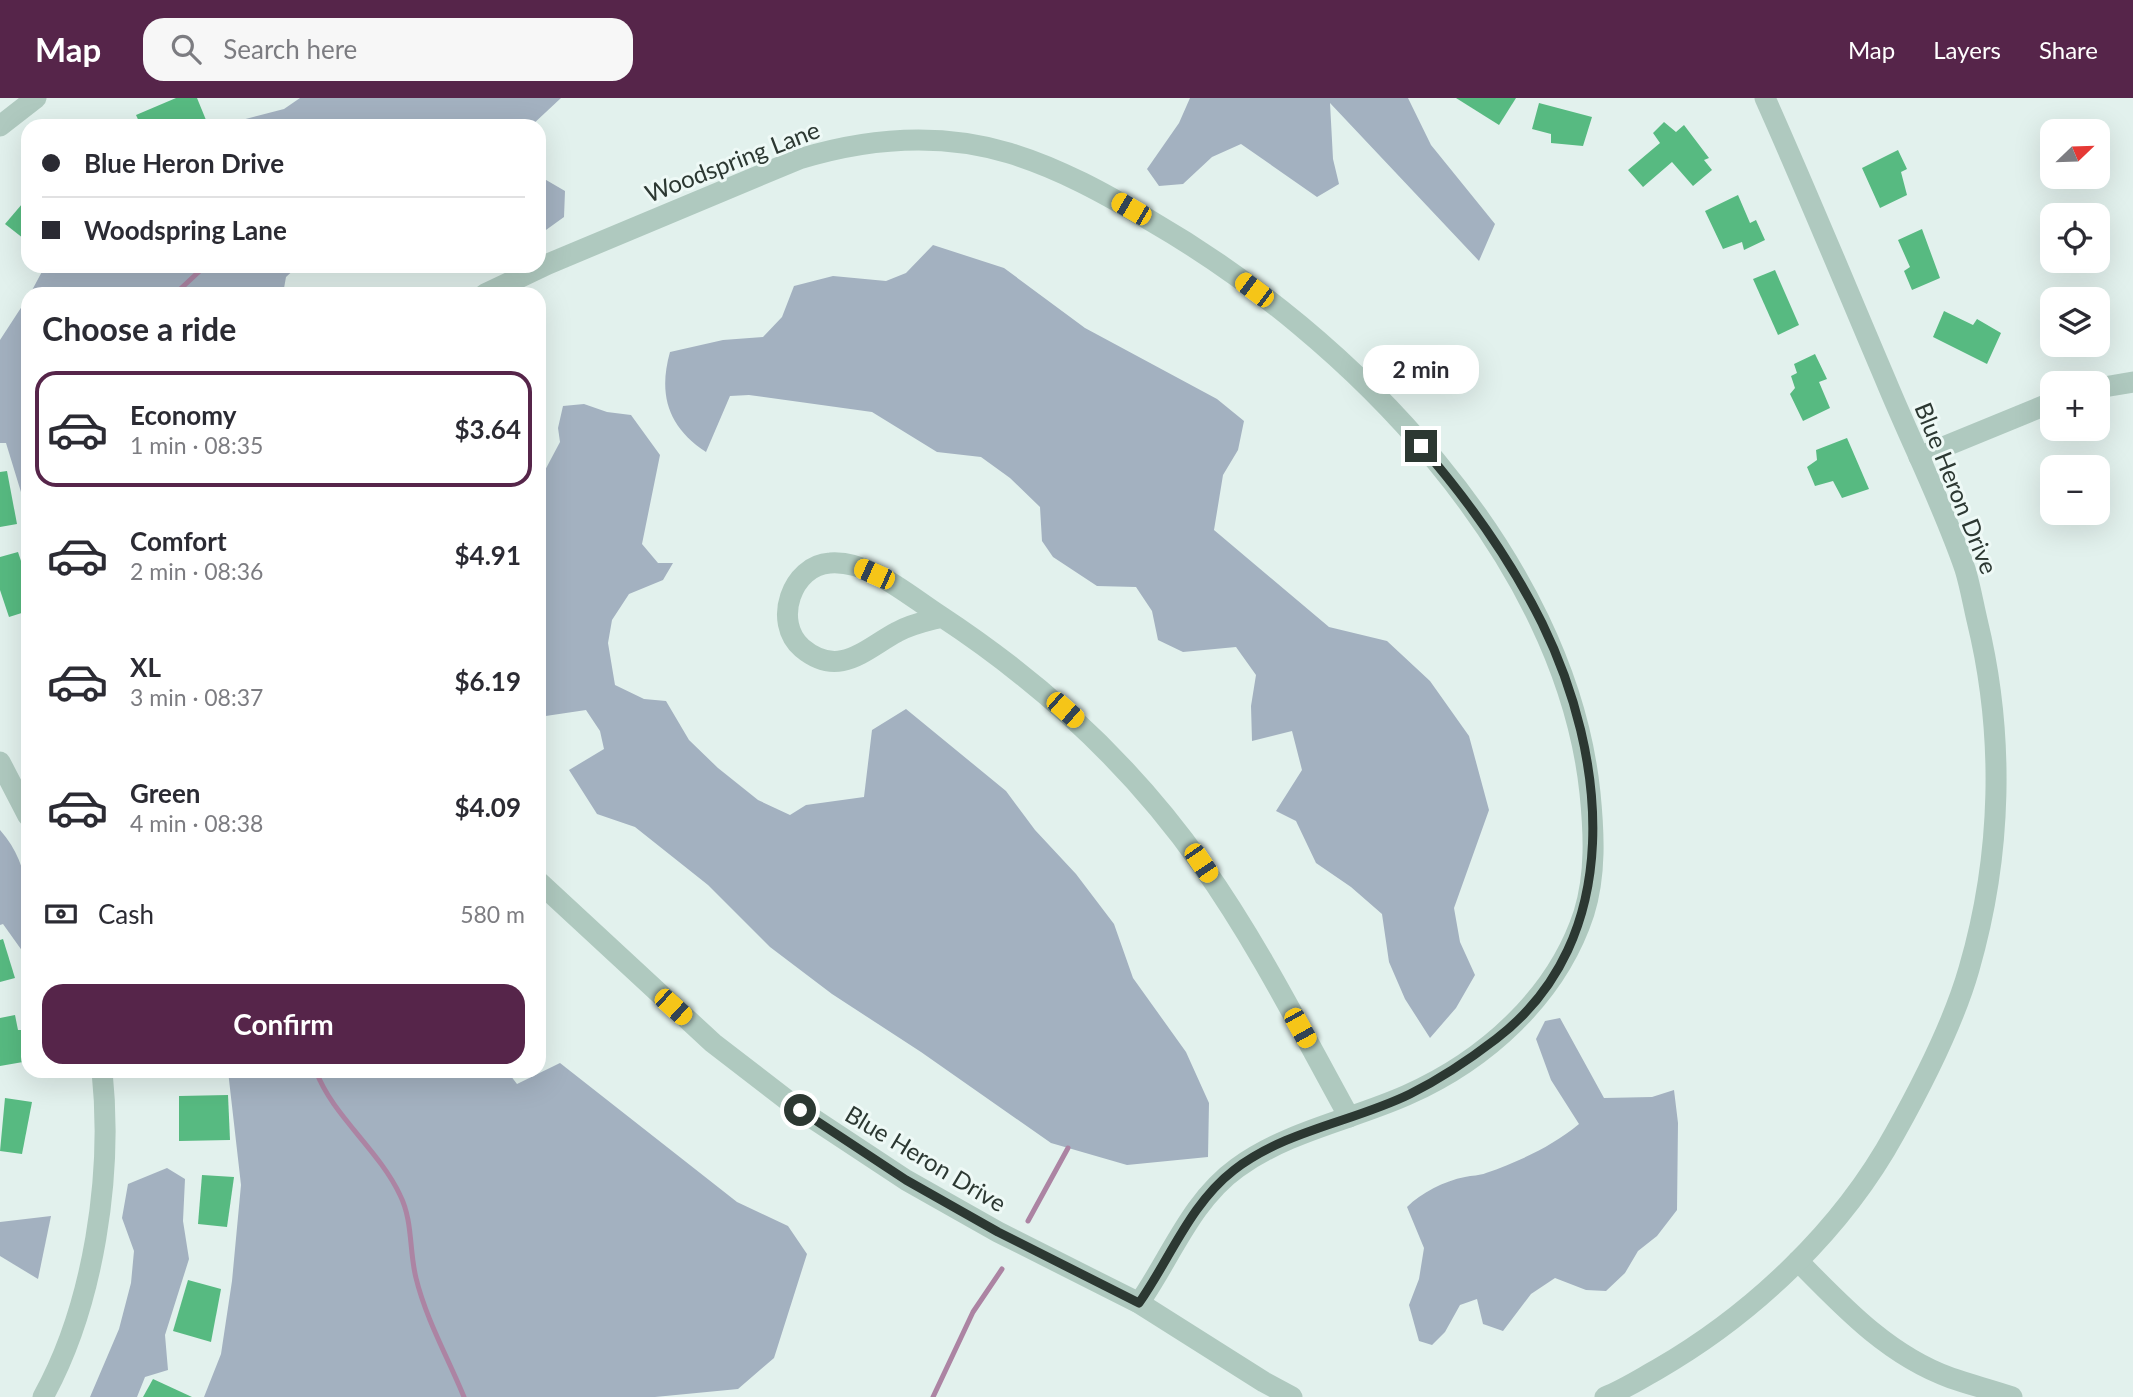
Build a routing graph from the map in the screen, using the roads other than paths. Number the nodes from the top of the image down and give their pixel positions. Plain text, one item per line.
1 (36, 98) edge
2 (1765, 98) edge
3 (0, 127) edge
4 (546, 265) edge
5 (529, 273) edge
6 (500, 287) edge
7 (2133, 382) edge
8 (2110, 386) edge
9 (2040, 407) edge
10 (1919, 457) junction
11 (942, 617) junction
12 (0, 762) edge
13 (21, 786) edge
14 (546, 888) edge
15 (102, 1078) edge
16 (1349, 1117) junction
17 (1798, 1261) junction
18 (1139, 1303) junction
19 (43, 1397) edge
20 (1292, 1397) edge
21 (1605, 1397) edge
22 (2012, 1397) edge

1 - 3 street
2 - 10 street, Blue Heron Drive
4 - 16 street, Woodspring Lane
5 - 6 street, Woodspring Lane
7 - 8 street
9 - 10 street
10 - 17 street, Blue Heron Drive
11 - 11 street
11 - 16 street
12 - 13 street
14 - 18 street, Blue Heron Drive
15 - 19 street
16 - 18 street, Woodspring Lane
17 - 21 street, Blue Heron Drive
17 - 22 street
18 - 20 street, Blue Heron Drive

